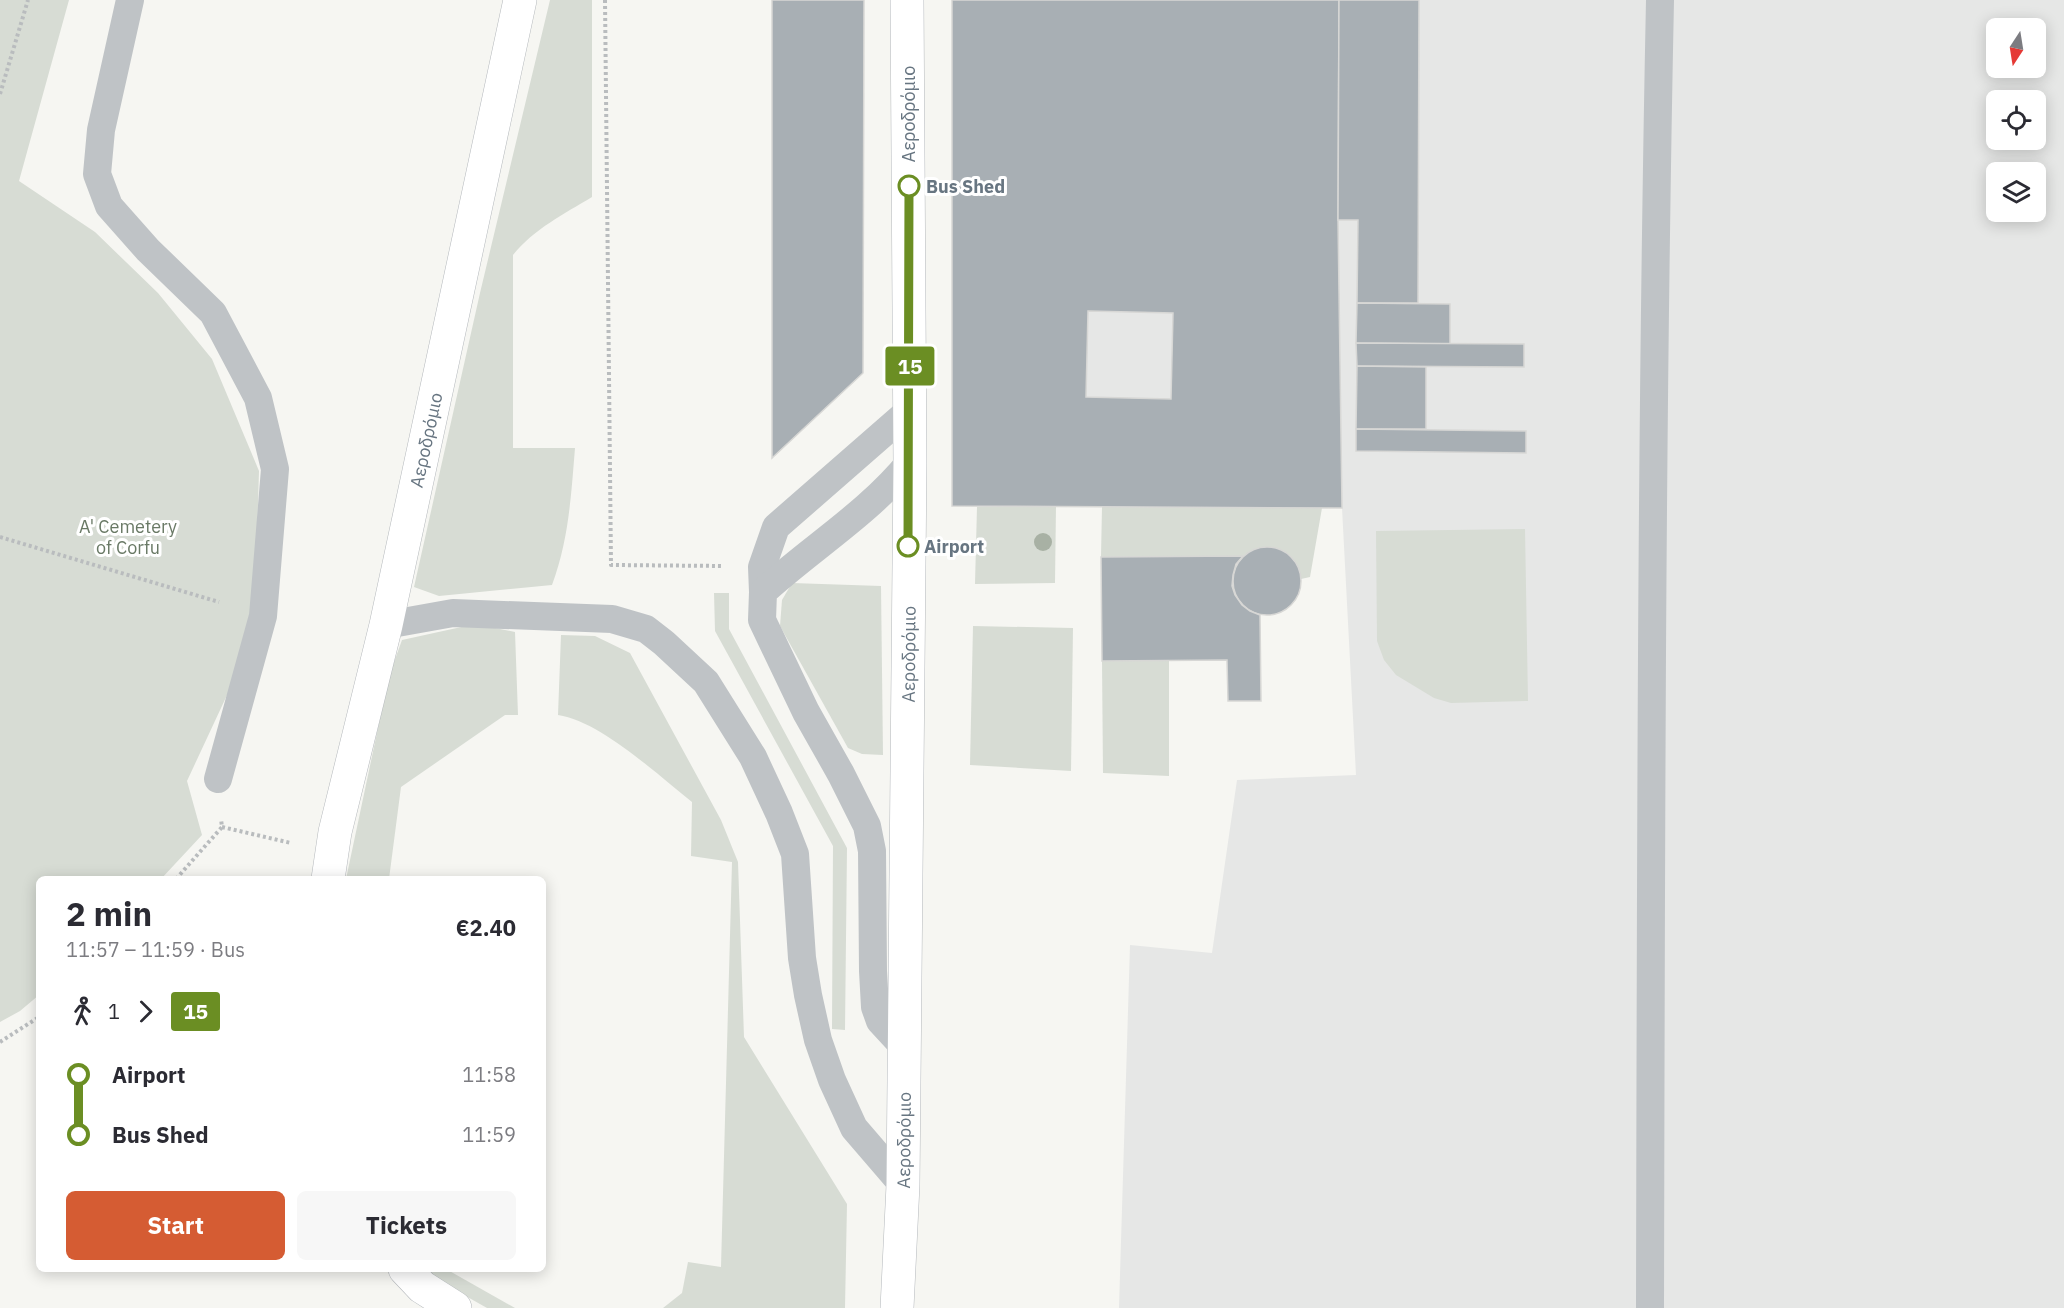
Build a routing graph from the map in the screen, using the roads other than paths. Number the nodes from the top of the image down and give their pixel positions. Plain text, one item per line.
1 (130, 0) edge
2 (520, 0) edge
3 (907, 0) edge
4 (1660, 0) edge
5 (910, 410) junction
6 (910, 462) junction
7 (763, 592) junction
8 (386, 625) junction
9 (218, 779) road end
10 (330, 866) edge
11 (904, 1047) junction
12 (903, 1185) junction
13 (408, 1272) edge
14 (455, 1308) edge
15 (897, 1308) edge
16 (1650, 1308) edge

1 - 9 lane
2 - 8 main road, Αεροδρόμιο
3 - 5 main road, Αεροδρόμιο
4 - 16 lane
5 - 6 main road, Αεροδρόμιο
5 - 7 lane
6 - 7 lane
6 - 11 main road, Αεροδρόμιο
7 - 11 lane
8 - 10 main road, Αεροδρόμιο
8 - 12 lane
11 - 12 main road, Αεροδρόμιο
12 - 15 main road, Αεροδρόμιο
13 - 14 main road

